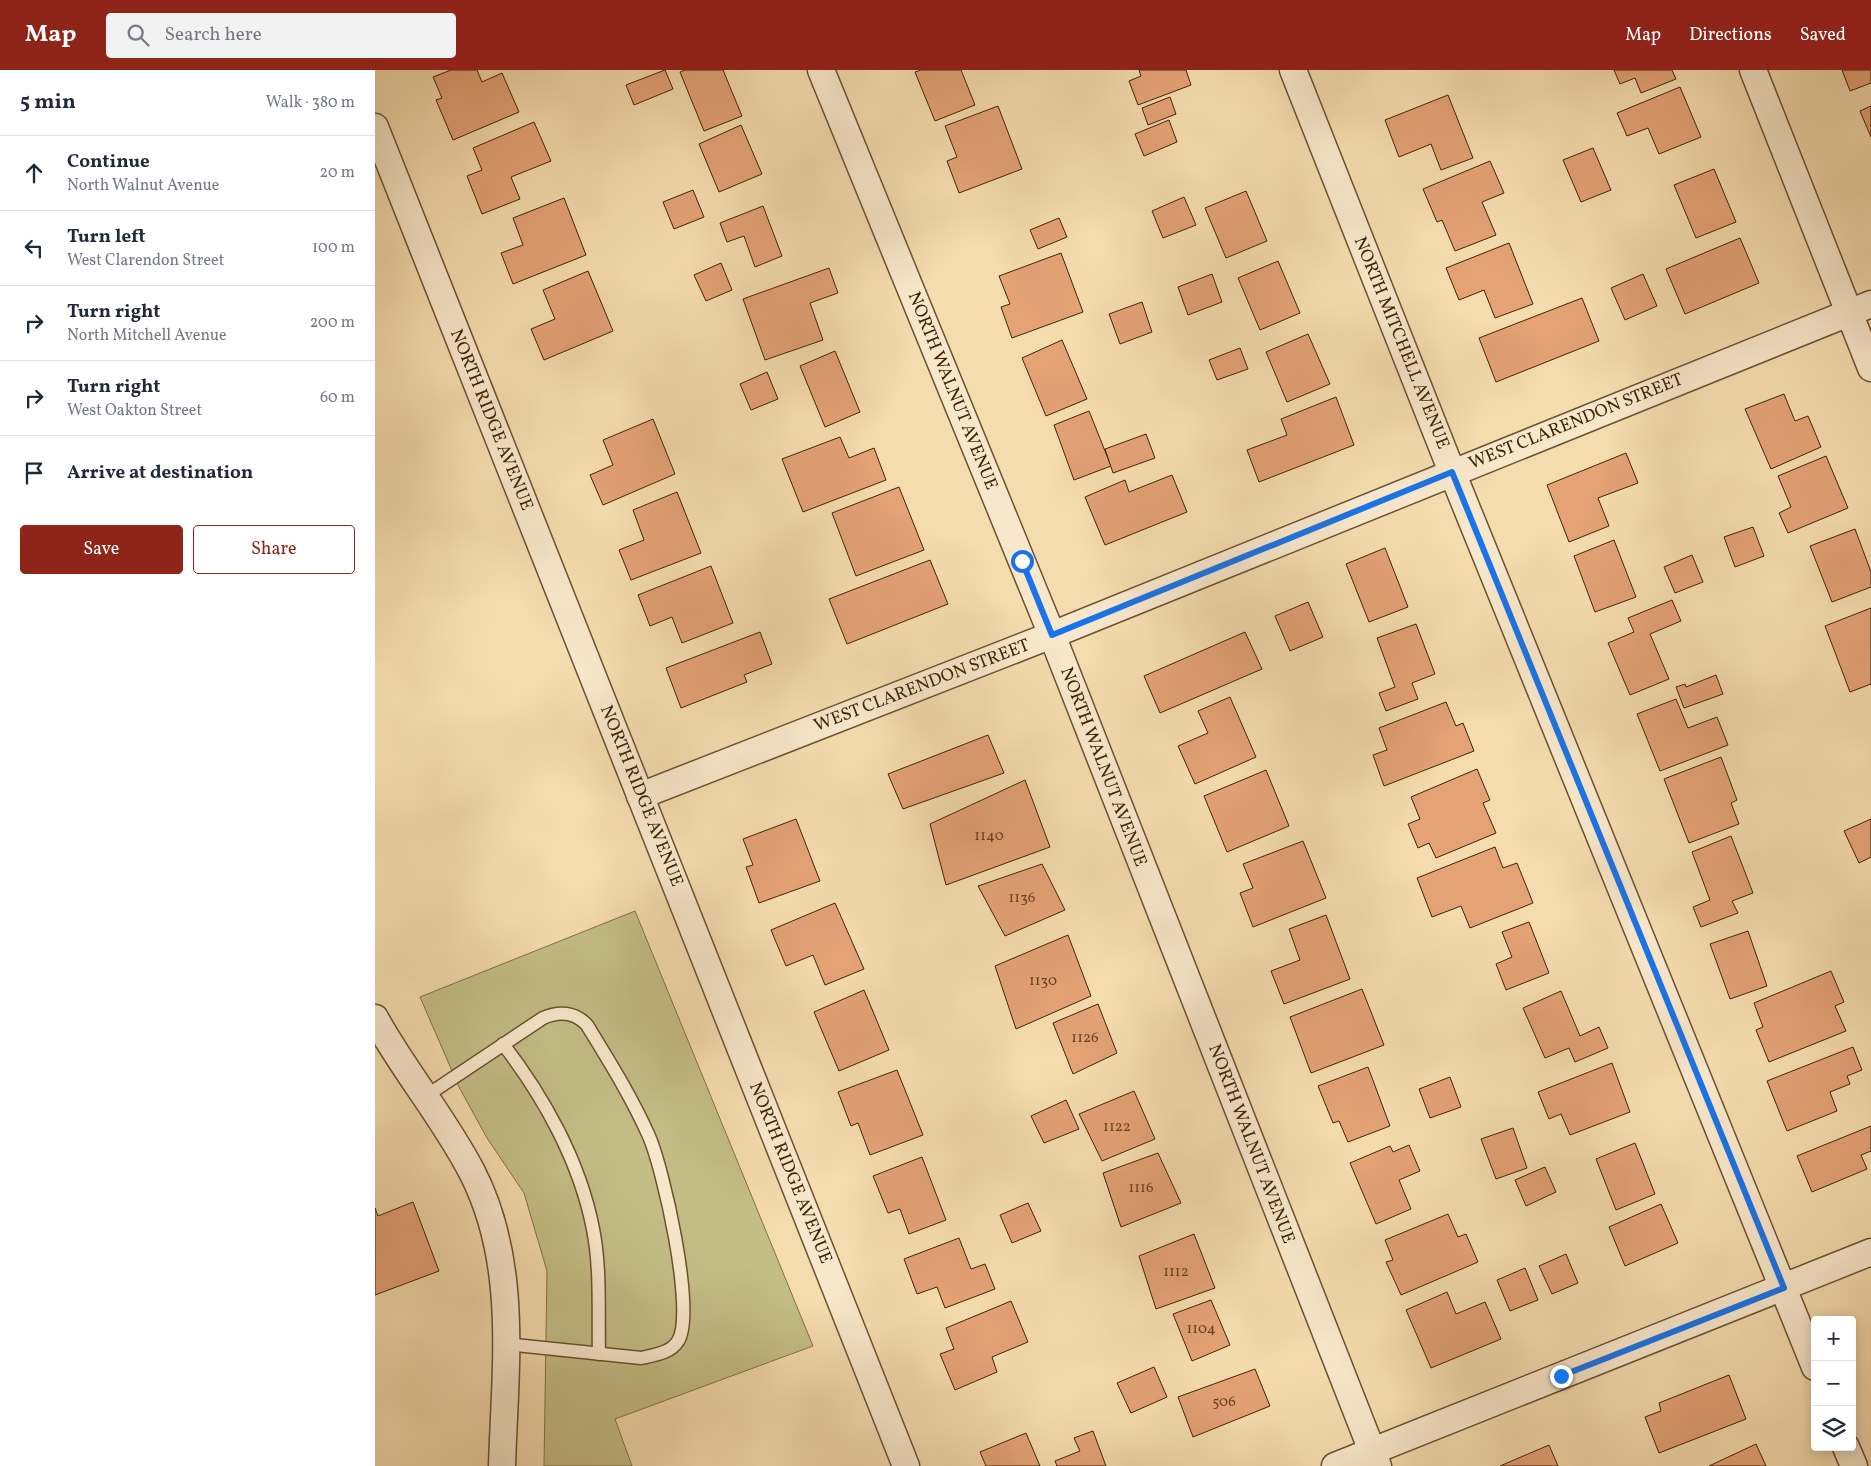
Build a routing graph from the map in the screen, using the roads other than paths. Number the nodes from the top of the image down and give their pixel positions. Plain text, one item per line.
1 (821, 70) edge
2 (1293, 70) edge
3 (1753, 70) edge
4 (375, 127) edge
5 (1860, 309) edge
6 (1871, 368) edge
7 (1452, 472) junction
8 (1052, 635) junction
9 (640, 796) junction
10 (375, 1018) edge
11 (503, 1044) junction
12 (426, 1096) junction
13 (1871, 1252) edge
14 (1784, 1288) junction
15 (505, 1344) junction
16 (599, 1354) junction
17 (1813, 1361) edge
18 (1848, 1451) edge
19 (1375, 1458) edge
20 (502, 1466) edge
21 (906, 1466) edge
22 (1335, 1466) edge
23 (1854, 1466) edge

1 - 8 street, NORTH WALNUT AVENUE
2 - 7 street, NORTH MITCHELL AVENUE
3 - 5 street
4 - 9 street, NORTH RIDGE AVENUE
5 - 6 street
5 - 7 street, WEST CLARENDON STREET
7 - 8 street, WEST CLARENDON STREET
7 - 14 street, NORTH MITCHELL AVENUE
8 - 9 street, WEST CLARENDON STREET
8 - 19 street, NORTH WALNUT AVENUE
9 - 21 street, NORTH RIDGE AVENUE
10 - 12 street
11 - 12 lane
11 - 16 lane
11 - 16 lane
12 - 15 street
13 - 14 street
14 - 17 street, NORTH MITCHELL AVENUE
14 - 19 street
15 - 16 lane
15 - 20 street
18 - 23 street
19 - 22 street

